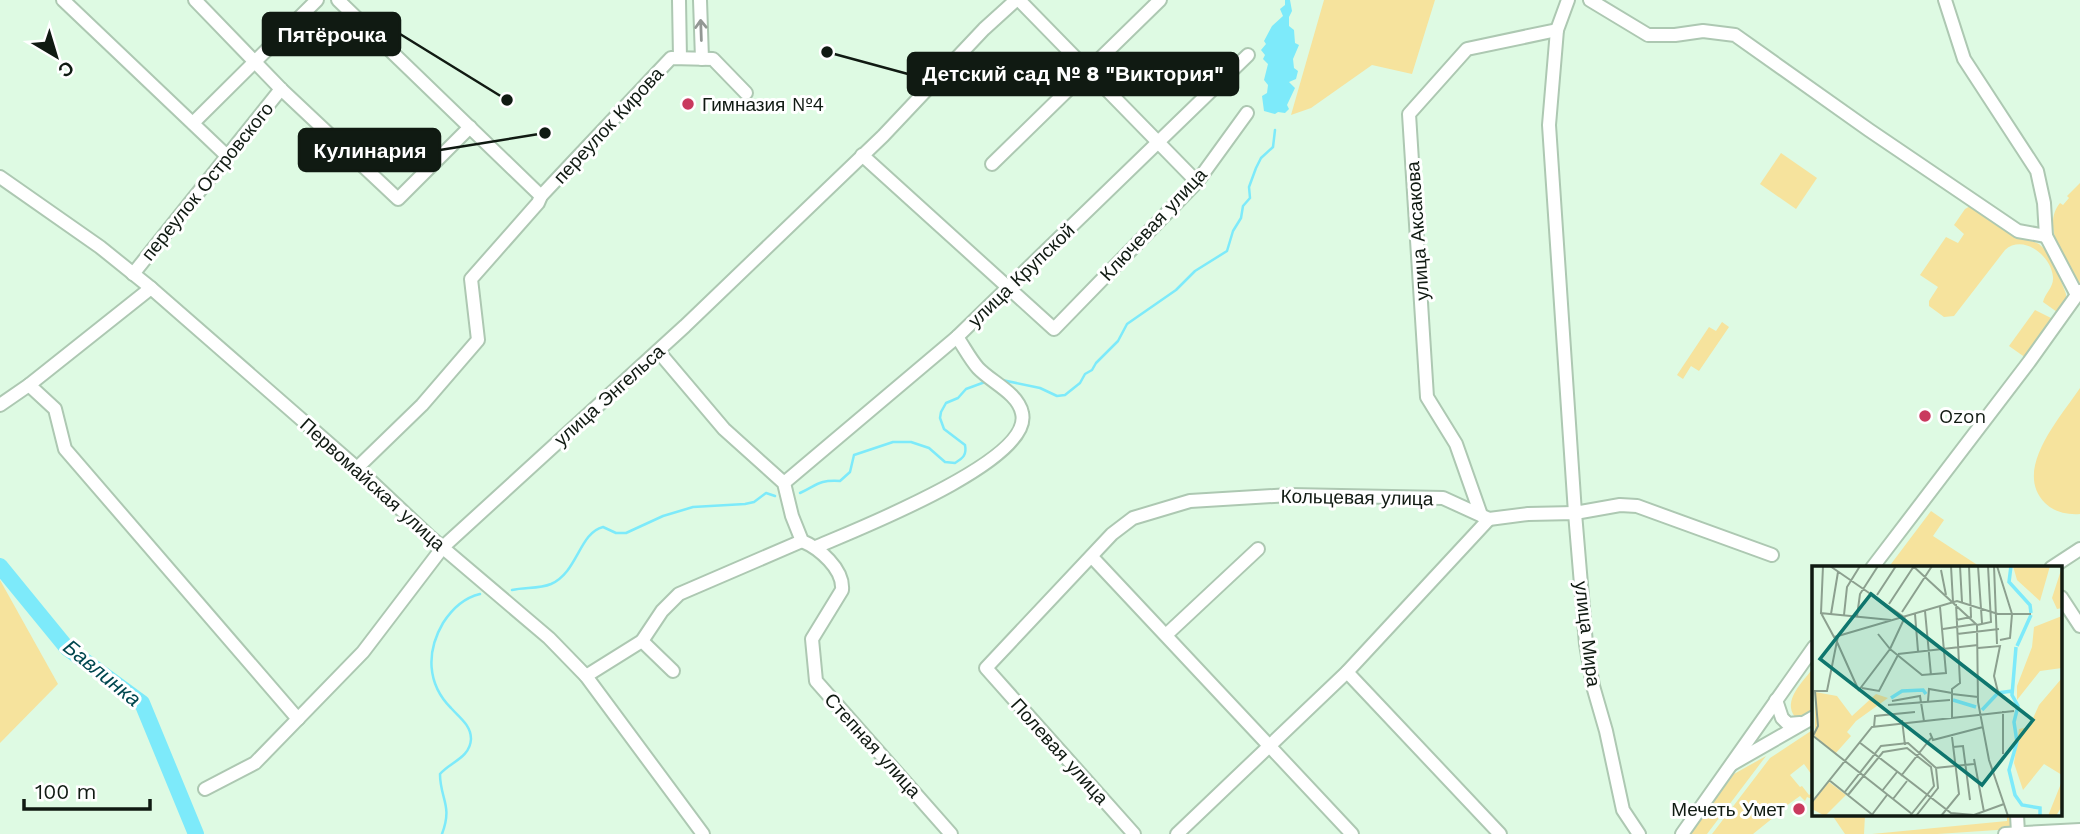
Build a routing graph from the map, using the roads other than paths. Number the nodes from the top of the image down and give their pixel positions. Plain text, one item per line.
1 (63, 0) edge
2 (195, 0) edge
3 (317, 0) edge
4 (338, 0) edge
5 (679, 0) edge
6 (700, 0) edge
7 (1018, 0) edge
8 (1160, 0) edge
9 (1567, 0) edge
10 (1590, 0) edge
11 (1945, 0) edge
12 (1557, 30) junction
13 (1248, 55) dead end
14 (680, 58) junction
15 (702, 59) junction
16 (255, 62) junction
17 (1087, 72) junction
18 (281, 89) junction
19 (746, 93) dead end
20 (1247, 113) dead end
21 (193, 122) junction
22 (470, 127) junction
23 (1159, 143) junction
24 (862, 155) junction
25 (227, 156) junction
26 (992, 164) dead end
27 (0, 177) edge
28 (1197, 181) junction
29 (541, 196) junction
30 (2046, 236) junction
31 (132, 274) junction
32 (151, 288) junction
33 (1008, 288) junction
34 (2078, 293) edge
35 (957, 337) junction
36 (658, 351) junction
37 (29, 385) junction
38 (0, 405) edge
39 (357, 468) junction
40 (784, 482) junction
41 (1575, 513) junction
42 (1485, 517) junction
43 (802, 541) junction
44 (443, 547) junction
45 (816, 547) junction
46 (1258, 549) dead end
47 (2080, 549) edge
48 (1772, 555) dead end
49 (1092, 556) junction
50 (1874, 566) edge
51 (2054, 566) edge
52 (2062, 599) edge
53 (2080, 626) edge
54 (1166, 635) junction
55 (642, 641) junction
56 (1812, 650) edge
57 (986, 668) joint
58 (673, 671) dead end
59 (1347, 672) junction
60 (586, 676) junction
61 (1776, 700) junction
62 (299, 719) junction
63 (1809, 720) edge
64 (1270, 746) junction
65 (1728, 766) junction
66 (205, 789) dead end
67 (2080, 830) edge
68 (2018, 833) edge
69 (703, 834) edge
70 (951, 834) edge
71 (1134, 834) edge
72 (1177, 834) edge
73 (1352, 834) edge
74 (1500, 834) edge
75 (1639, 834) edge
76 (1682, 834) edge
77 (2005, 834) edge

1 - 21 street
2 - 16 street
3 - 16 street
4 - 22 street
5 - 14 street
15 -> 6 street
7 - 17 street
7 - 24 street, улица Энгельса
8 - 17 street
9 - 12 street
10 - 30 street
11 - 30 street
12 - 41 street
12 - 42 street, улица Аксакова
13 - 23 street, улица Крупской
14 - 15 street, переулок Кирова
14 - 29 street, переулок Кирова
15 - 19 street, переулок Кирова
16 - 18 street
16 - 21 street
17 - 23 street
17 - 26 street
18 - 22 street
18 - 25 street, переулок Островского
20 - 28 street, Ключевая улица
21 - 25 street
22 - 29 street
23 - 28 street
23 - 33 street, улица Крупской
24 - 33 street
24 - 36 street, улица Энгельса
25 - 31 street, переулок Островского
27 - 31 street, Первомайская улица
28 - 33 street, Ключевая улица
29 - 39 street, переулок Кирова
30 - 34 street
31 - 32 street, Первомайская улица
32 - 37 street
32 - 39 street, Первомайская улица
33 - 35 street, улица Крупской
34 - 50 street
35 - 40 street, улица Крупской
35 - 45 street
36 - 40 street
36 - 44 street, улица Энгельса
37 - 38 street
37 - 62 street
39 - 44 street, Первомайская улица
40 - 43 street
41 - 42 street
41 - 48 street
41 - 75 street, улица Мира
42 - 49 street, Кольцевая улица
42 - 59 street
43 - 45 street, Степная улица
43 - 55 street
44 - 60 street, Первомайская улица
44 - 62 street, улица Энгельса
45 - 70 street, Степная улица
46 - 54 street
47 - 51 street
49 - 54 street
49 - 57 street, Кольцевая улица
52 - 53 street
54 - 64 street
55 - 58 street
55 - 60 street
56 - 61 street
57 - 71 street, Полевая улица
59 - 64 street
59 - 74 street
60 - 69 street, Первомайская улица
61 - 63 street
61 - 65 street
62 - 66 street, улица Энгельса
63 - 65 street
64 - 72 street
64 - 73 street
65 - 76 street
67 - 68 street
68 - 77 street

